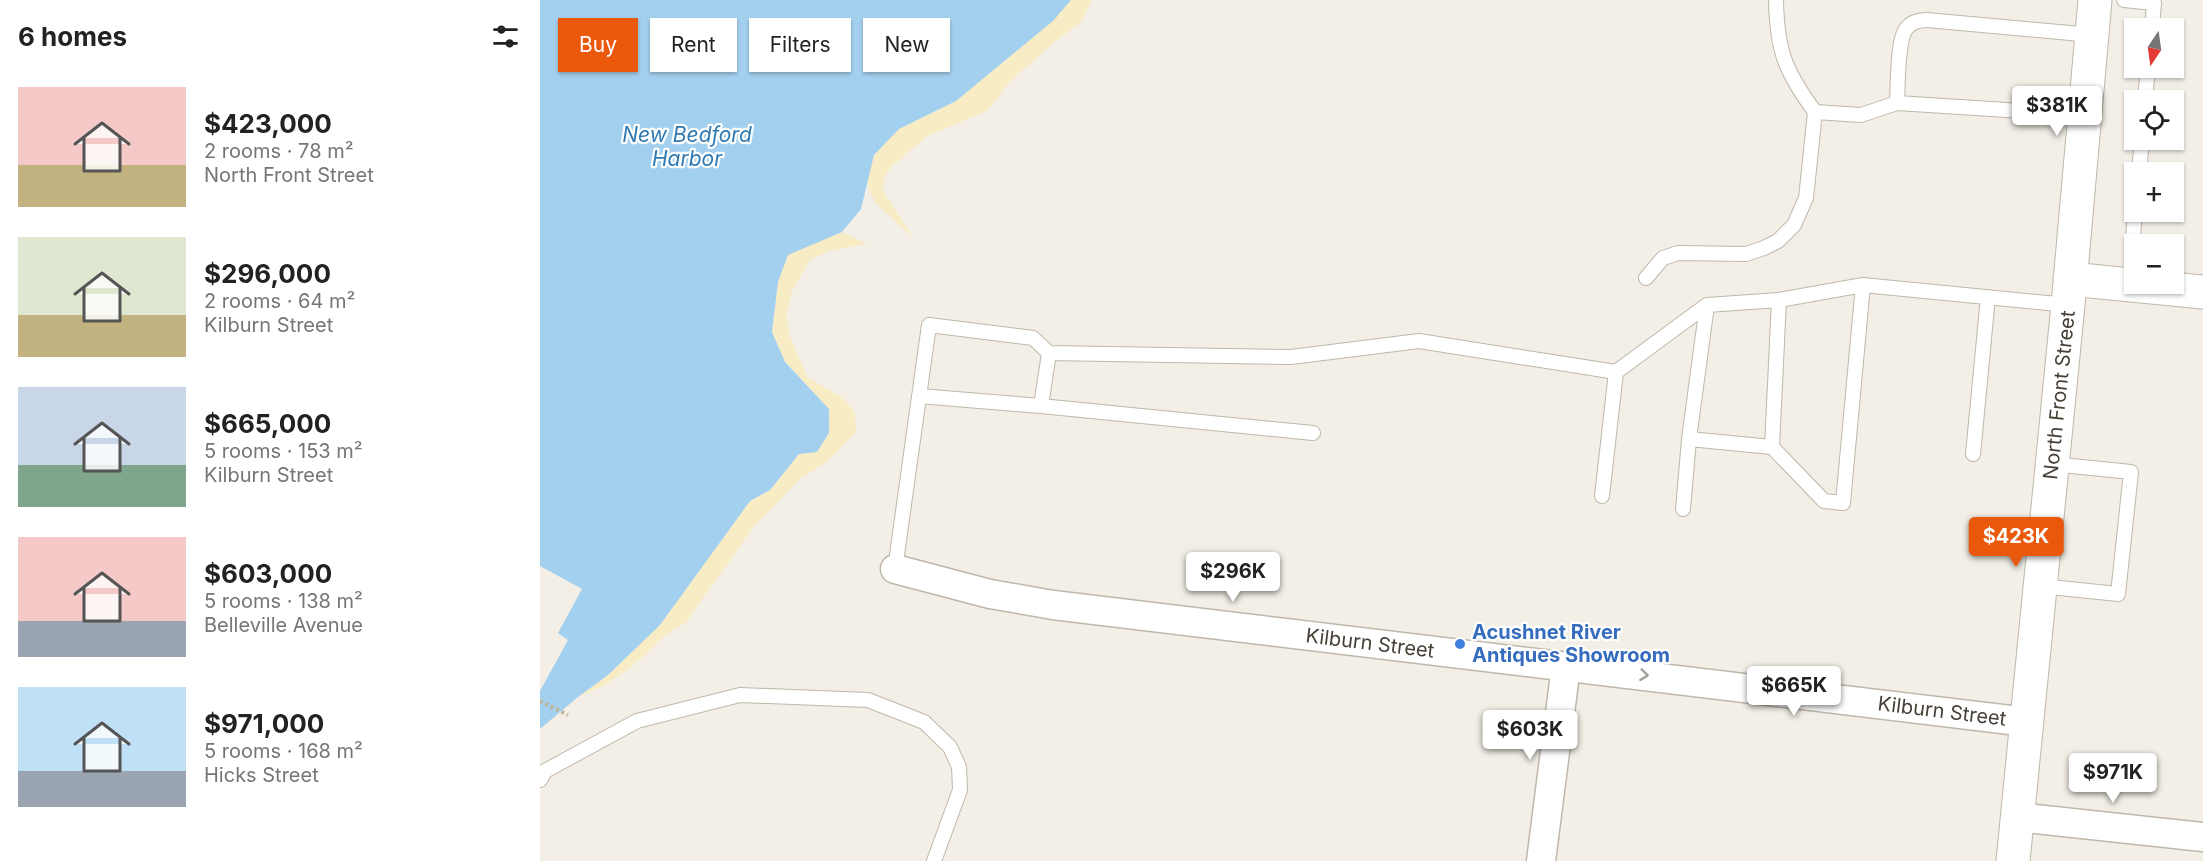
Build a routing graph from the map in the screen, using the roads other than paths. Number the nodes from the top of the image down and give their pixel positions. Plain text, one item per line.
1 (1776, 0) edge
2 (2095, 0) edge
3 (2124, 0) edge
4 (2153, 18) edge
5 (2092, 35) junction
6 (1897, 103) junction
7 (1815, 112) junction
8 (2085, 115) junction
9 (1646, 278) dead end
10 (1863, 285) junction
11 (2069, 292) junction
12 (2203, 292) edge
13 (1988, 297) junction
14 (1779, 300) junction
15 (1707, 305) junction
16 (1049, 353) junction
17 (1616, 372) junction
18 (919, 396) junction
19 (1041, 406) junction
20 (1313, 433) dead end
21 (1689, 439) junction
22 (1772, 447) junction
23 (1973, 454) dead end
24 (2052, 464) junction
25 (1602, 496) dead end
26 (1683, 509) dead end
27 (895, 569) joint
28 (2040, 586) junction
29 (1566, 666) junction
30 (2027, 722) junction
31 (540, 780) edge
32 (2017, 817) junction
33 (2203, 837) edge
34 (934, 861) edge
35 (1541, 861) edge
36 (2013, 861) edge

1 - 7 lane
2 - 5 street, North Front Street
3 - 4 lane
5 - 6 lane
5 - 8 street, North Front Street
6 - 7 lane
6 - 8 lane
7 - 9 lane
8 - 11 street, North Front Street
10 - 13 lane
10 - 14 lane
10 - 22 lane
11 - 12 street
11 - 13 lane
11 - 24 street, North Front Street
13 - 23 lane
14 - 15 lane
14 - 22 lane
15 - 17 lane
15 - 21 lane
16 - 17 lane
16 - 18 lane
16 - 19 lane
17 - 25 lane
18 - 19 lane
18 - 27 lane
19 - 20 lane
21 - 22 lane
21 - 26 lane
24 - 28 street, North Front Street
24 - 28 lane
27 - 29 street, Kilburn Street
28 - 30 street, North Front Street
29 -> 30 street, Kilburn Street
29 - 35 street
30 - 32 street, North Front Street
31 - 34 lane
32 - 33 street
32 - 36 street, North Front Street

